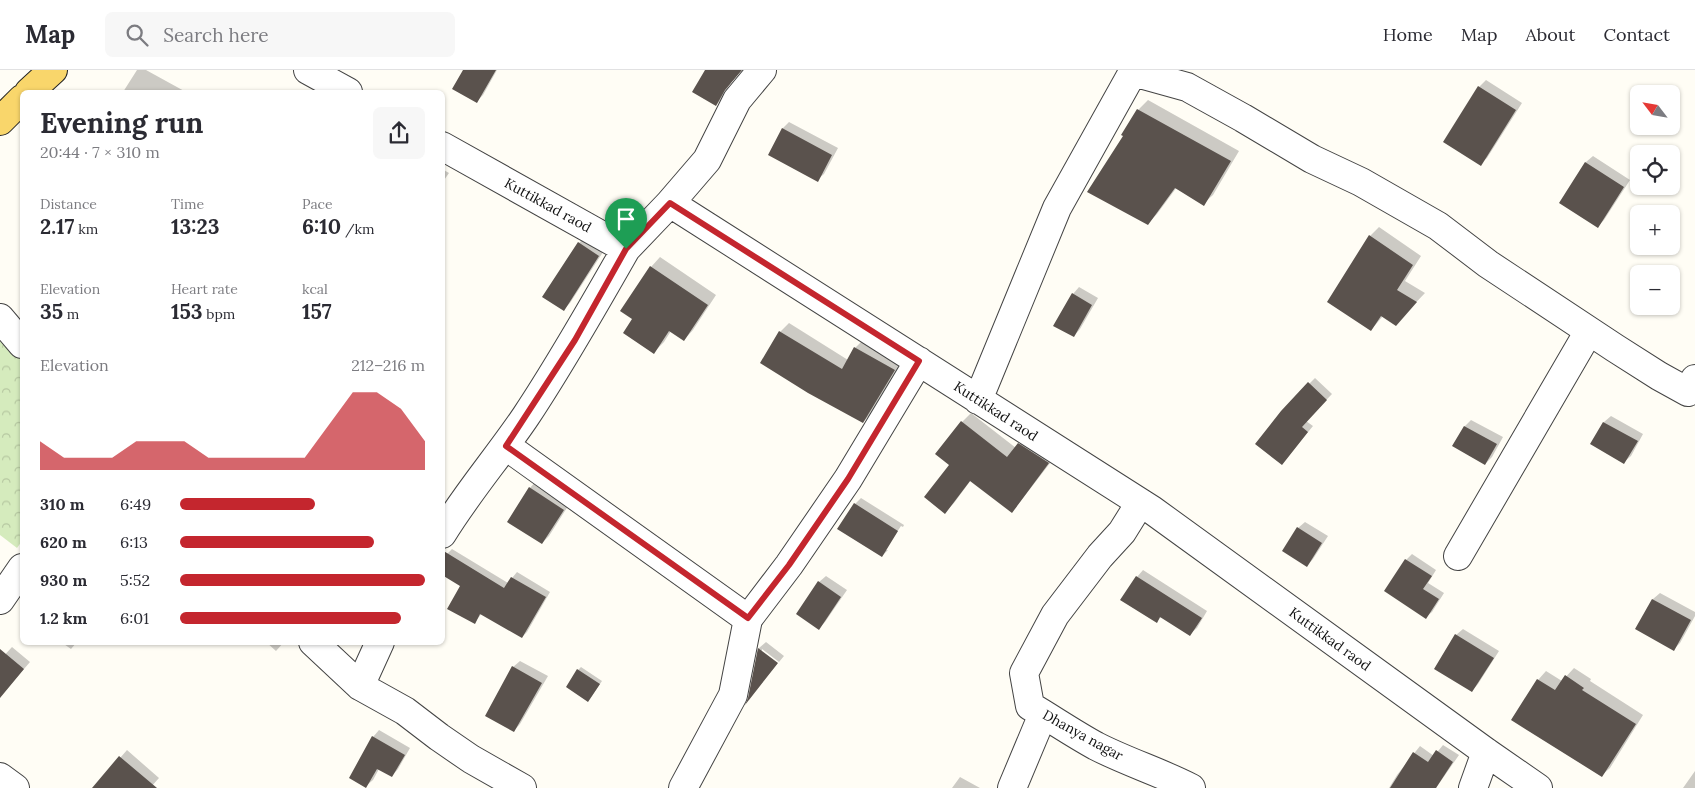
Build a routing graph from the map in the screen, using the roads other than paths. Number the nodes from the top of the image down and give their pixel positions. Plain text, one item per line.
1 (53, 70) edge
2 (308, 70) edge
3 (762, 70) edge
4 (1133, 71) edge
5 (31, 90) edge
6 (344, 90) edge
7 (20, 101) edge
8 (0, 121) edge
9 (445, 148) edge
10 (670, 203) junction
11 (626, 249) junction
12 (0, 318) edge
13 (1589, 331) junction
14 (20, 342) edge
15 (919, 361) junction
16 (1693, 389) edge
17 (978, 400) junction
18 (506, 446) junction
19 (1140, 503) junction
20 (445, 529) edge
21 (1458, 556) dead end
22 (20, 571) edge
23 (0, 600) edge
24 (748, 618) junction
25 (316, 645) edge
26 (379, 645) edge
27 (360, 686) junction
28 (1043, 714) junction
29 (1486, 752) junction
30 (0, 777) edge
31 (15, 788) edge
32 (522, 788) edge
33 (683, 788) edge
34 (1012, 788) edge
35 (1191, 788) edge
36 (1472, 788) edge
37 (1538, 788) edge

1 - 5 main road
2 - 6 street
3 - 10 street
4 - 13 street
4 - 17 street
7 - 8 main road
9 - 11 street, Kuttikkad raod
10 - 11 street
10 - 15 street, Kuttikkad raod
11 - 18 street
12 - 14 street
13 - 16 street
13 - 21 street
15 - 17 street, Kuttikkad raod
15 - 24 street
17 - 19 street, Kuttikkad raod
18 - 20 street
18 - 24 street
19 - 28 street, Dhanya nagar
19 - 29 street, Kuttikkad raod
22 - 23 street
24 - 33 street
25 - 27 street
26 - 27 street
27 - 32 street
28 - 34 street
28 - 35 street, Dhanya nagar
29 - 36 street
29 - 37 street, Kuttikkad raod
30 - 31 street

